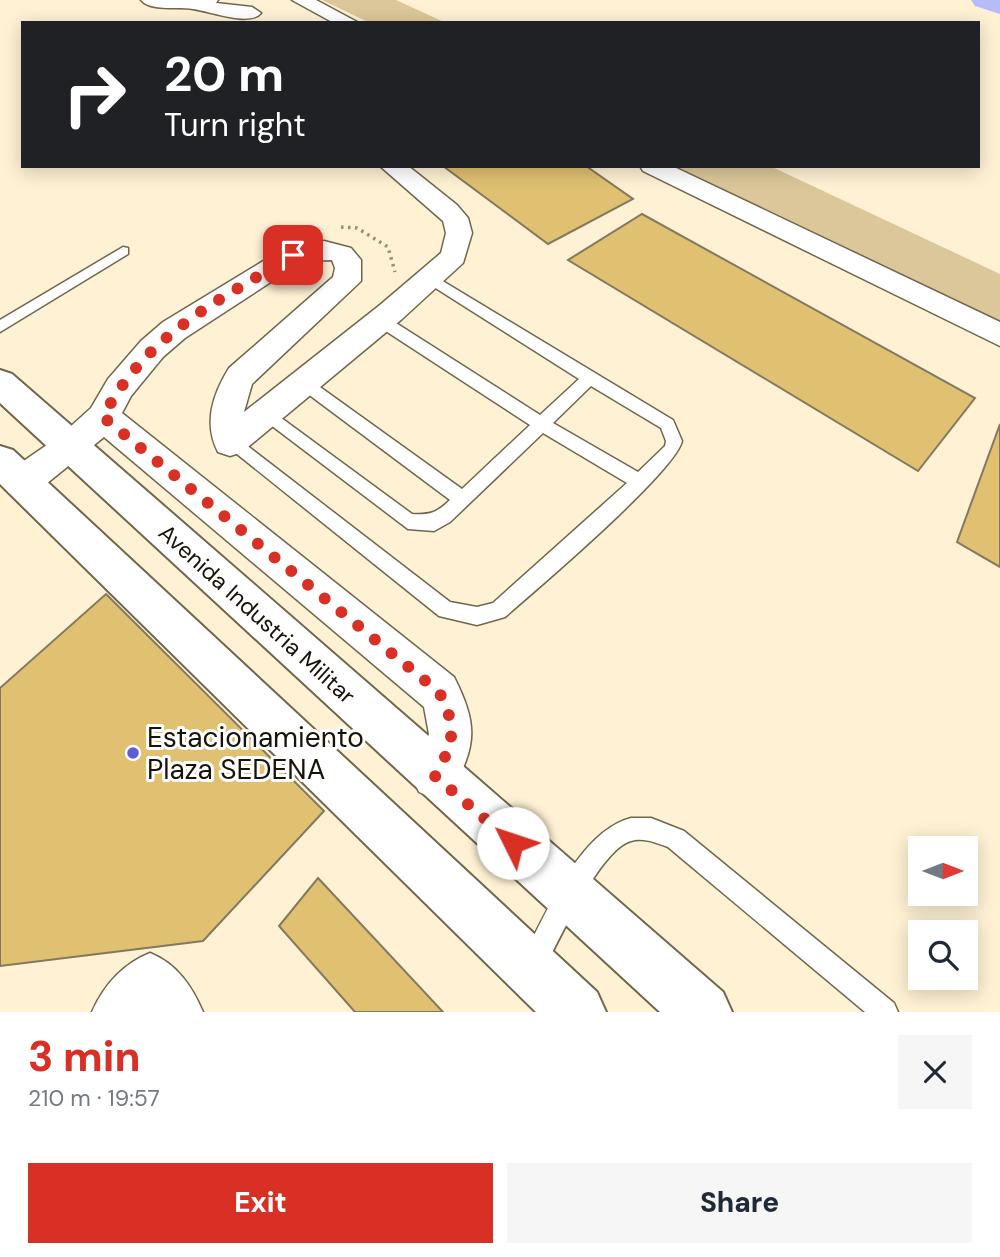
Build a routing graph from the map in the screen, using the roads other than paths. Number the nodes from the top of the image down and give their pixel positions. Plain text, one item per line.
1 (232, 0) edge
2 (301, 0) edge
3 (161, 1) edge
4 (201, 1) edge
5 (260, 18) edge
6 (346, 21) edge
7 (395, 168) edge
8 (656, 168) edge
9 (123, 251) dead end
10 (431, 279) junction
11 (380, 320) junction
12 (0, 327) edge
13 (1000, 335) edge
14 (590, 378) junction
15 (302, 381) junction
16 (0, 383) edge
17 (263, 413) junction
18 (541, 424) junction
19 (88, 431) junction
20 (230, 442) junction
21 (11, 471) edge
22 (640, 482) junction
23 (462, 499) junction
24 (435, 776) junction
25 (571, 894) junction
26 (531, 967) junction
27 (577, 1012) edge
28 (703, 1012) edge
29 (885, 1012) edge

1 - 5 street
2 - 6 street
3 - 4 street
4 - 5 street
7 - 10 street
8 - 13 street
9 - 12 lane
10 - 11 street
10 - 14 lane
11 - 15 street
11 - 18 lane
14 - 18 lane
14 - 22 lane
15 - 17 street
15 - 23 lane
16 - 19 main road, Avenida Industria Militar
17 - 20 street
17 - 23 lane
18 - 22 lane
18 - 23 lane
19 - 20 street
19 - 21 street
19 - 24 main road, Avenida Industria Militar
19 - 24 street
20 - 22 lane
21 - 26 main road
24 - 25 main road, Avenida Industria Militar
25 - 26 lane
25 - 28 main road, Avenida Industria Militar
25 - 29 lane
26 - 27 main road

